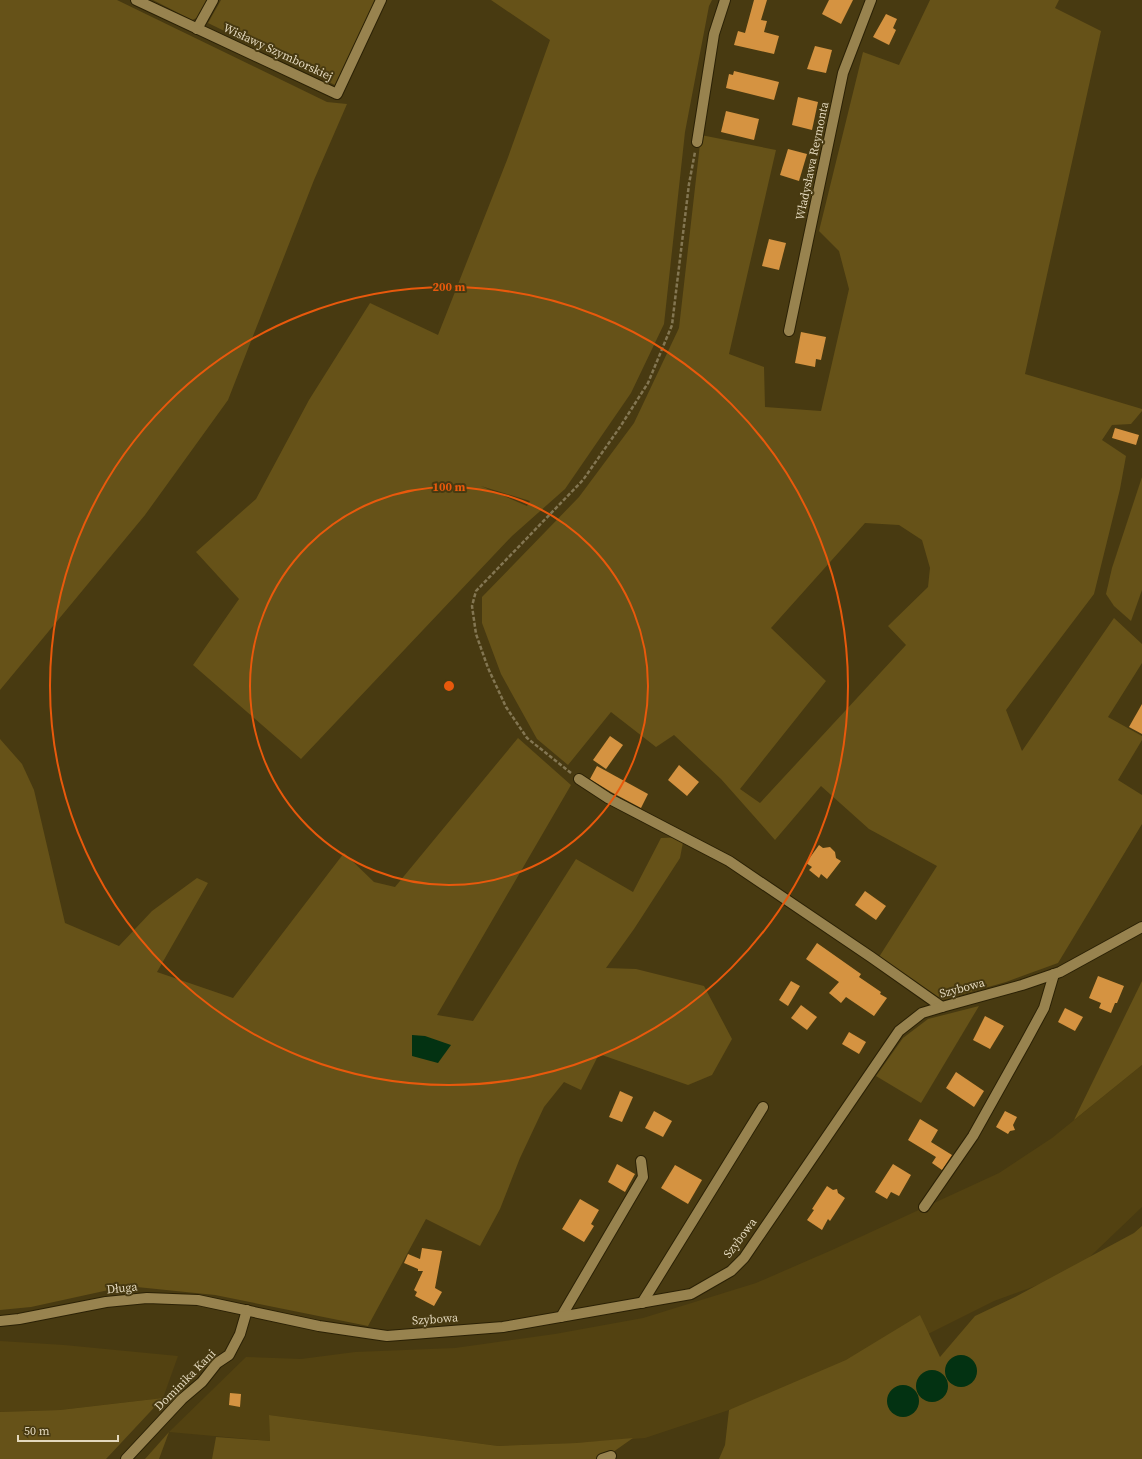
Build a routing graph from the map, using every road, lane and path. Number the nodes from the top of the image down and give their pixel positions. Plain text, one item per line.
1 (136, 0) edge
2 (213, 0) edge
3 (382, 0) edge
4 (725, 0) edge
5 (871, 0) edge
6 (197, 29) junction
7 (697, 142) joint
8 (789, 331) dead end
9 (579, 779) joint
10 (1142, 927) edge
11 (1054, 974) junction
12 (942, 1007) junction
13 (763, 1107) dead end
14 (641, 1161) dead end
15 (924, 1207) dead end
16 (642, 1303) junction
17 (247, 1310) junction
18 (561, 1317) junction
19 (0, 1321) edge
20 (126, 1459) edge

1 - 6 street, Wisławy Szymborskiej
2 - 6 street
3 - 6 street, Wisławy Szymborskiej
4 - 7 street
5 - 8 street, Władysława Reymonta
7 - 9 path
9 - 12 street
10 - 11 street, Szybowa
11 - 12 street, Szybowa
11 - 15 street
12 - 16 street, Szybowa
13 - 16 street
14 - 18 street
16 - 18 street, Szybowa
17 - 18 street, Szybowa
17 - 19 street, Długa
17 - 20 street, Dominika Kani

